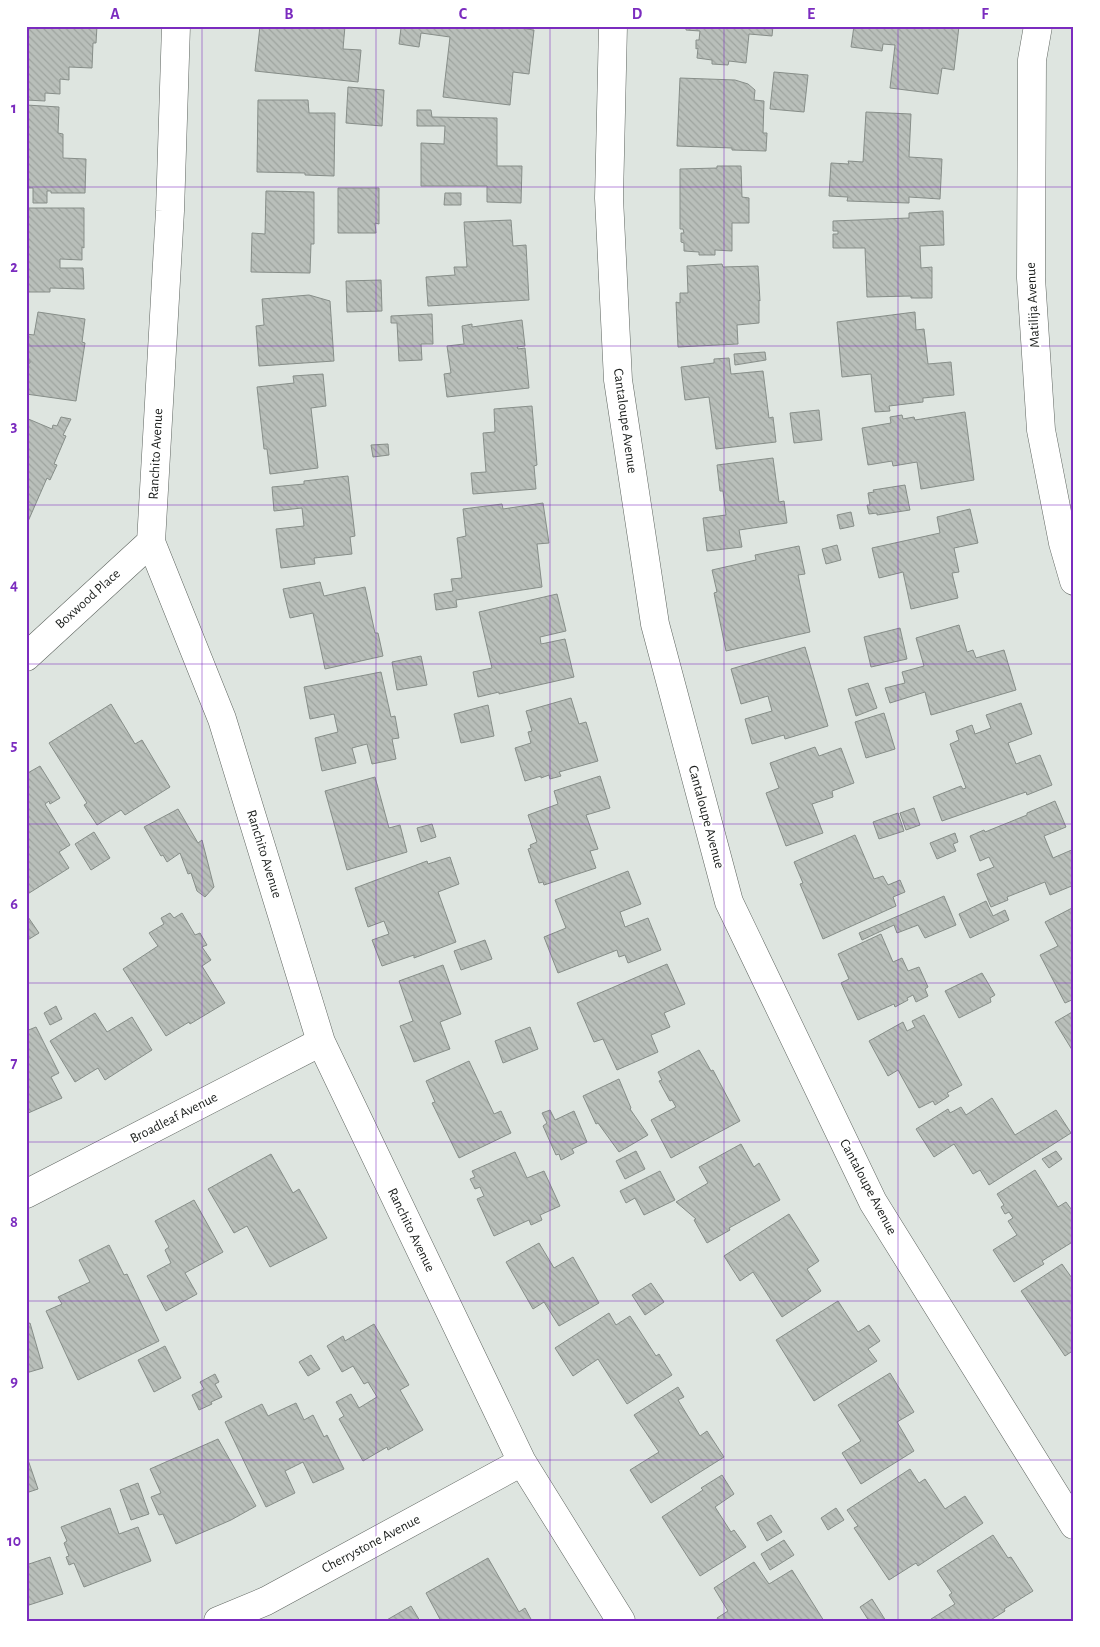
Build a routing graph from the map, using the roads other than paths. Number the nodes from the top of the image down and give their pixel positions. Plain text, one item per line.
1 (176, 26) edge
2 (612, 26) edge
3 (1038, 26) edge
4 (151, 542) junction
5 (1074, 580) edge
6 (26, 657) edge
7 (321, 1042) junction
8 (26, 1194) edge
9 (522, 1462) junction
10 (1074, 1525) edge
11 (218, 1621) edge
12 (621, 1621) edge

1 - 4 street, Ranchito Avenue
2 - 10 street, Cantaloupe Avenue
3 - 5 street, Matilija Avenue
4 - 6 street, Boxwood Place
4 - 7 street, Ranchito Avenue
7 - 8 street, Broadleaf Avenue
7 - 9 street, Ranchito Avenue
9 - 11 street, Cherrystone Avenue
9 - 12 street, Ranchito Avenue

